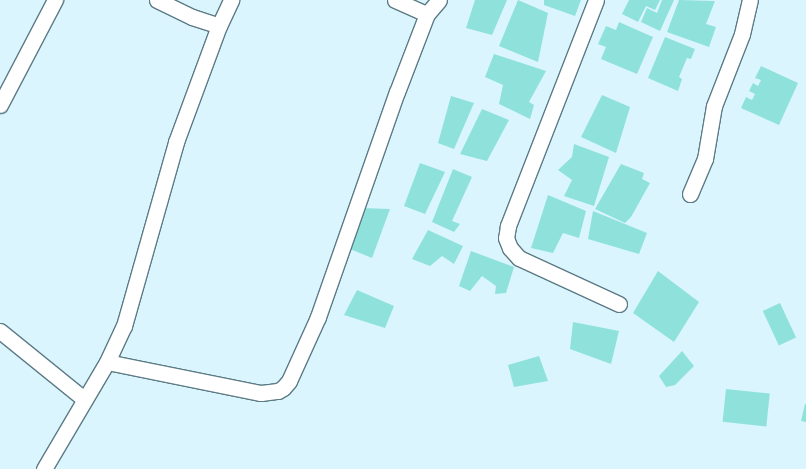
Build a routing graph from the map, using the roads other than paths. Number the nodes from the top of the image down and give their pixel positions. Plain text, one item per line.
1 (55, 0) edge
2 (157, 0) edge
3 (231, 0) edge
4 (395, 0) edge
5 (439, 0) edge
6 (596, 0) edge
7 (750, 0) edge
8 (427, 14) junction
9 (219, 26) junction
10 (0, 105) edge
11 (690, 194) dead end
12 (619, 304) dead end
13 (0, 332) edge
14 (108, 362) junction
15 (84, 399) junction
16 (44, 469) edge

1 - 10 street
2 - 9 street
3 - 9 street
4 - 8 street
5 - 8 street
6 - 12 street
7 - 11 street
8 - 14 street
9 - 14 street
13 - 15 street
14 - 15 street
15 - 16 street

